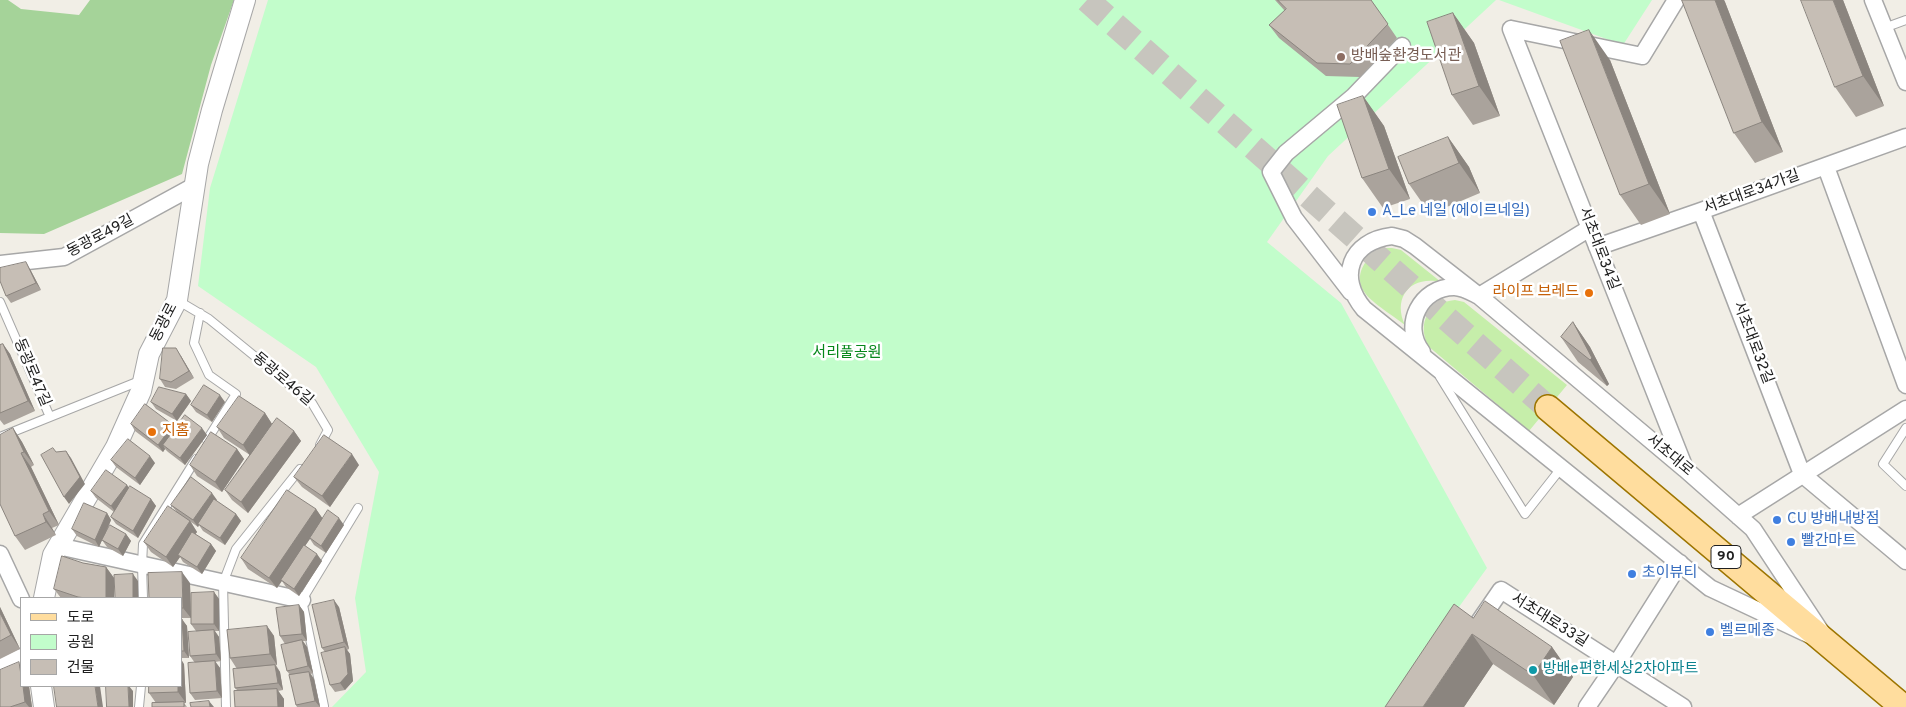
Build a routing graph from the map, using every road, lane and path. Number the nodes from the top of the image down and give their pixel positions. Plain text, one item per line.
1 (245, 0) edge
2 (1676, 0) edge
3 (1873, 0) edge
4 (1906, 20) edge
5 (1884, 28) junction
6 (1402, 46) dead end
7 (1906, 82) edge
8 (1906, 137) edge
9 (1826, 167) junction
10 (194, 186) junction
11 (1701, 212) junction
12 (1590, 228) junction
13 (1597, 247) junction
14 (0, 264) edge
15 (1479, 296) junction
16 (1356, 299) junction
17 (177, 300) junction
18 (0, 302) edge
19 (200, 314) junction
20 (1428, 359) junction
21 (143, 380) junction
22 (1906, 385) edge
23 (1548, 408) tunnel mouth
24 (1906, 409) edge
25 (50, 417) junction
26 (1906, 428) edge
27 (0, 437) edge
28 (205, 444) edge
29 (200, 452) edge
30 (312, 454) edge
31 (307, 462) edge
32 (1562, 467) junction
33 (1685, 469) junction
34 (1802, 474) junction
35 (1906, 486) edge
36 (358, 508) dead end
37 (1738, 516) junction
38 (58, 546) junction
39 (0, 554) edge
40 (1906, 561) edge
41 (1680, 563) junction
42 (142, 565) junction
43 (223, 583) junction
44 (20, 597) edge
45 (44, 597) edge
46 (143, 597) edge
47 (302, 600) junction
48 (1468, 637) edge
49 (1829, 644) junction
50 (20, 657) edge
51 (1617, 663) junction
52 (0, 667) edge
53 (41, 687) edge
54 (141, 687) edge
55 (324, 706) edge
56 (44, 707) edge
57 (139, 707) edge
58 (226, 707) edge
59 (1587, 707) edge
60 (1683, 707) edge
61 (1903, 707) edge

1 - 10 street, 동광로
2 - 12 street, 서초대로34길
3 - 5 street
4 - 5 lane
5 - 7 street
6 - 16 street
8 - 9 street, 서초대로34가길
9 - 11 street, 서초대로34가길
9 - 22 street
10 - 14 street, 동광로49길
10 - 17 street, 동광로
11 - 13 street, 서초대로34가길
11 - 34 street, 서초대로32길
12 - 13 street, 서초대로34길
12 - 15 street
13 - 33 street, 서초대로34길
15 - 16 street, 서초대로
15 - 20 street, 서초대로
15 - 33 street, 서초대로
16 - 20 street, 서초대로
17 - 19 lane, 동광로46길
17 - 21 street, 동광로
18 - 25 lane, 동광로47길
19 - 28 lane
19 - 30 lane, 동광로46길
20 - 32 street, 서초대로
20 - 32 lane, 서초대로
21 - 25 lane, 동광로47길
21 - 38 street, 동광로
23 - 49 main road, 서초대로 / 90
24 - 34 street
25 - 27 lane, 동광로47길
26 - 35 lane
29 - 42 lane
31 - 43 lane
32 - 41 street, 서초대로
33 - 37 street, 서초대로
34 - 37 street
34 - 40 street
36 - 47 lane
37 - 49 street, 서초대로
38 - 42 street
38 - 45 street, 동광로
39 - 44 street
41 - 49 street, 서초대로
41 - 51 street
42 - 43 street
42 - 46 lane
43 - 47 street
43 - 58 lane
47 - 55 lane
48 - 51 street, 서초대로33길
49 - 61 main road, 서초대로 / 90
50 - 52 street
51 - 59 street
51 - 60 street
53 - 56 street
54 - 57 lane

